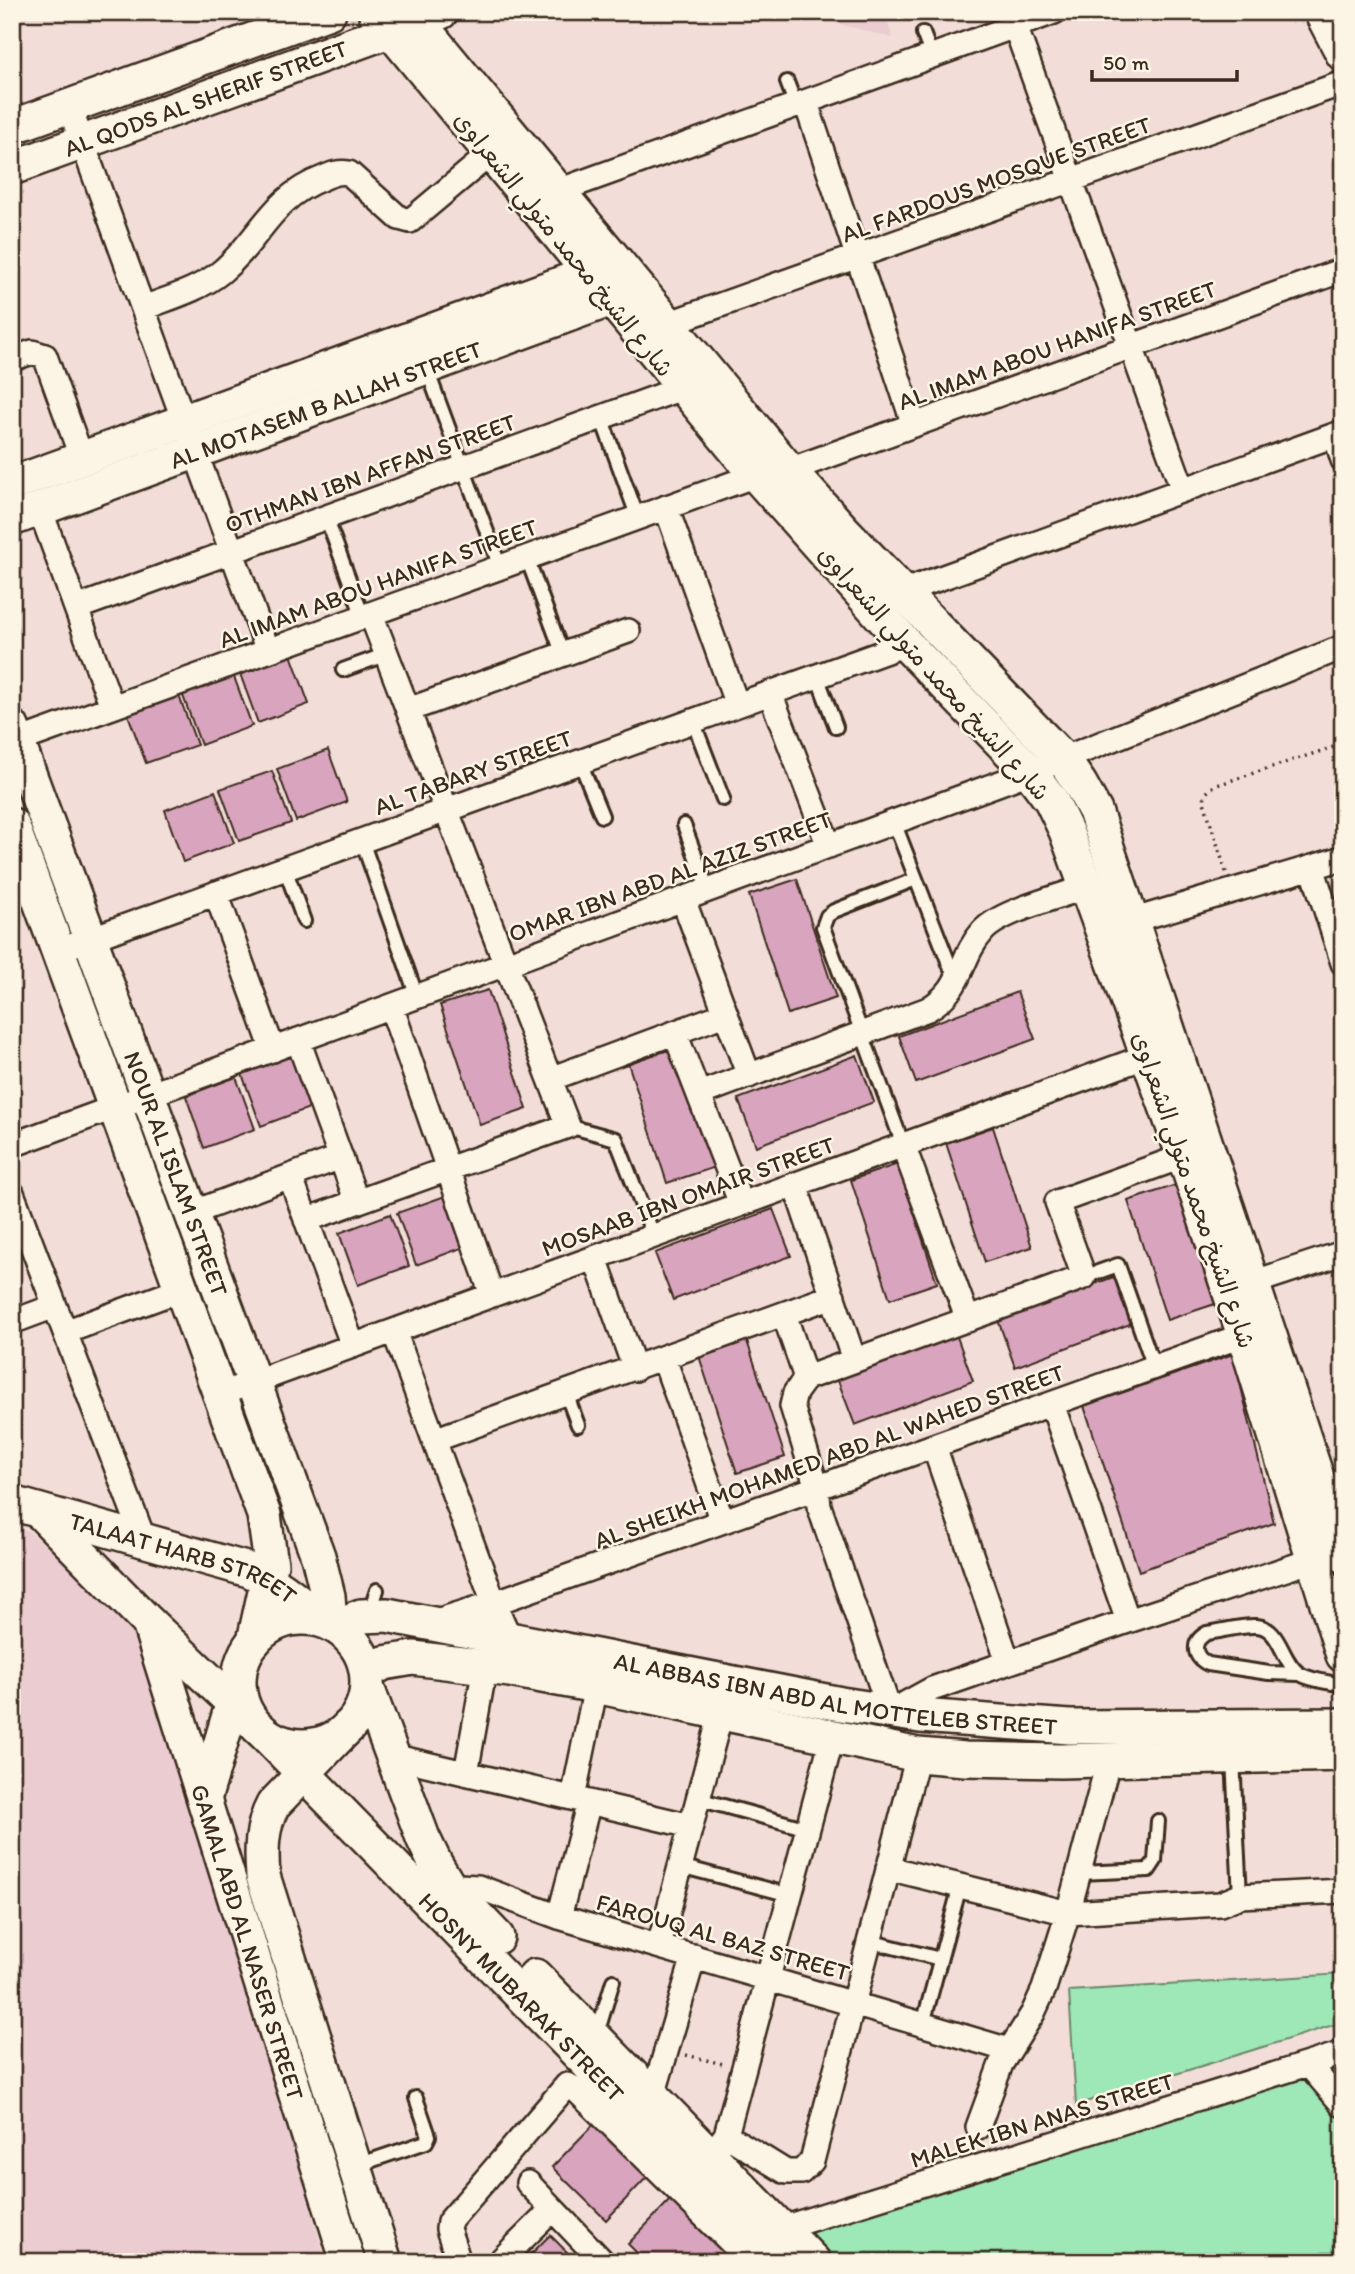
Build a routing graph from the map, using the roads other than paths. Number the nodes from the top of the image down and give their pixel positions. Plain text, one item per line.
1 (329, 12) edge
2 (1054, 12) edge
3 (1321, 12) edge
4 (406, 18) edge
5 (1012, 20) edge
6 (923, 33) dead end
7 (1343, 54) edge
8 (932, 57) junction
9 (787, 82) dead end
10 (1343, 83) edge
11 (801, 104) junction
12 (69, 106) junction
13 (12, 127) edge
14 (83, 143) junction
15 (490, 154) junction
16 (12, 168) edge
17 (1070, 180) junction
18 (558, 191) junction
19 (858, 256) junction
20 (603, 268) junction
21 (1343, 270) edge
22 (624, 295) junction
23 (143, 308) junction
24 (667, 324) junction
25 (1131, 346) junction
26 (12, 359) edge
27 (426, 367) junction
28 (682, 388) junction
29 (601, 417) junction
30 (184, 421) junction
31 (914, 425) junction
32 (1339, 433) edge
33 (195, 452) junction
34 (82, 459) junction
35 (1343, 460) edge
36 (463, 467) junction
37 (789, 470) junction
38 (756, 475) junction
39 (12, 484) edge
40 (1183, 490) junction
41 (666, 507) junction
42 (26, 514) edge
43 (326, 517) junction
44 (638, 517) junction
45 (231, 551) junction
46 (527, 558) junction
47 (500, 567) junction
48 (901, 592) junction
49 (76, 608) junction
50 (367, 615) junction
51 (628, 631) dead end
52 (906, 644) junction
53 (1343, 647) edge
54 (268, 651) junction
55 (387, 654) junction
56 (563, 655) junction
57 (343, 670) dead end
58 (817, 676) junction
59 (770, 693) junction
60 (737, 705) junction
61 (112, 708) junction
62 (408, 710) junction
63 (693, 721) junction
64 (836, 727) dead end
65 (15, 734) edge
66 (1063, 759) junction
67 (580, 762) junction
68 (1030, 772) junction
69 (723, 799) dead end
70 (447, 810) junction
71 (601, 816) dead end
72 (894, 822) junction
73 (12, 825) edge
74 (684, 825) dead end
75 (362, 841) junction
76 (829, 846) junction
77 (1342, 863) edge
78 (1312, 867) junction
79 (285, 869) junction
80 (916, 879) junction
81 (1086, 887) junction
82 (708, 890) junction
83 (216, 893) junction
84 (682, 900) junction
85 (1131, 920) junction
86 (304, 921) dead end
87 (91, 939) junction
88 (58, 951) junction
89 (1343, 963) edge
90 (506, 964) junction
91 (957, 983) junction
92 (417, 997) junction
93 (391, 1006) junction
94 (725, 1014) junction
95 (675, 1033) junction
96 (862, 1034) junction
97 (298, 1040) junction
98 (273, 1049) junction
99 (1161, 1051) junction
100 (748, 1076) junction
101 (550, 1079) junction
102 (699, 1094) junction
103 (148, 1095) junction
104 (116, 1107) junction
105 (568, 1126) junction
106 (12, 1145) edge
107 (903, 1145) junction
108 (1184, 1156) junction
109 (341, 1157) junction
110 (448, 1169) junction
111 (290, 1177) junction
112 (796, 1185) junction
113 (12, 1194) edge
114 (357, 1202) junction
115 (741, 1204) junction
116 (192, 1213) junction
117 (306, 1220) junction
118 (654, 1237) junction
119 (1343, 1253) edge
120 (595, 1258) junction
121 (1084, 1277) junction
122 (1252, 1283) junction
123 (182, 1289) junction
124 (492, 1295) junction
125 (832, 1296) junction
126 (55, 1306) junction
127 (784, 1314) junction
128 (968, 1320) junction
129 (12, 1322) edge
130 (394, 1331) junction
131 (65, 1332) junction
132 (1244, 1335) junction
133 (354, 1346) junction
134 (664, 1359) junction
135 (854, 1360) junction
136 (1154, 1367) junction
137 (635, 1369) junction
138 (806, 1378) junction
139 (254, 1382) junction
140 (566, 1393) junction
141 (221, 1394) junction
142 (1052, 1404) junction
143 (578, 1425) dead end
144 (434, 1440) junction
145 (934, 1446) junction
146 (817, 1488) junction
147 (24, 1506) edge
148 (722, 1521) junction
149 (144, 1540) junction
150 (1328, 1558) edge
151 (268, 1578) junction
152 (494, 1603) junction
153 (1128, 1620) junction
154 (149, 1623) junction
155 (329, 1623) junction
156 (430, 1623) junction
157 (254, 1641) junction
158 (1343, 1655) edge
159 (502, 1659) junction
160 (1008, 1662) junction
161 (1300, 1674) junction
162 (367, 1680) junction
163 (1343, 1685) edge
164 (596, 1686) junction
165 (246, 1709) junction
166 (890, 1712) junction
167 (721, 1713) junction
168 (1343, 1725) edge
169 (348, 1727) junction
170 (832, 1738) junction
171 (1343, 1754) edge
172 (918, 1755) junction
173 (391, 1756) junction
174 (1233, 1758) junction
175 (1109, 1759) junction
176 (303, 1773) junction
177 (466, 1773) junction
178 (205, 1796) junction
179 (698, 1799) junction
180 (581, 1800) junction
181 (1158, 1821) dead end
182 (691, 1826) junction
183 (808, 1829) junction
184 (680, 1866) junction
185 (888, 1868) junction
186 (1079, 1873) junction
187 (960, 1886) junction
188 (436, 1891) junction
189 (1343, 1891) edge
190 (790, 1895) junction
191 (1240, 1896) junction
192 (1068, 1913) junction
193 (559, 1917) junction
194 (869, 1941) junction
195 (659, 1946) junction
196 (694, 1956) junction
197 (940, 1959) junction
198 (768, 1978) junction
199 (613, 1981) dead end
200 (853, 2003) junction
201 (923, 2024) junction
202 (596, 2038) junction
203 (1009, 2050) junction
204 (1343, 2053) edge
205 (1308, 2064) junction
206 (653, 2096) junction
207 (416, 2098) dead end
208 (1343, 2105) edge
209 (978, 2127) dead end
210 (718, 2144) junction
211 (355, 2167) junction
212 (321, 2178) junction
213 (528, 2183) dead end
214 (553, 2209) junction
215 (763, 2242) edge
216 (348, 2262) edge
217 (385, 2262) edge
218 (459, 2262) edge
219 (499, 2262) edge
220 (603, 2262) edge
221 (782, 2262) edge
222 (814, 2262) edge

1 - 12 street, AL QODS AL SHERIF STREET
2 - 5 street
3 - 7 street
4 - 14 street, AL QODS AL SHERIF STREET
4 - 15 street, شارع الشيخ محمد متولي الشعراوى
4 - 18 street, شارع الشيخ محمد متولي الشعراوى
5 - 8 street
5 - 17 street
6 - 8 lane
8 - 11 street
9 - 11 lane
10 - 17 street, AL FARDOUS MOSQUE STREET
11 - 18 street
11 - 19 street
12 - 13 street, AL QODS AL SHERIF STREET
12 - 14 street
14 - 16 street, AL QODS AL SHERIF STREET
14 - 23 street
15 - 20 street, شارع الشيخ محمد متولي الشعراوى
15 - 23 street
17 - 19 street, AL FARDOUS MOSQUE STREET
17 - 25 street
18 - 20 street, شارع الشيخ محمد متولي الشعراوى
19 - 24 street, AL FARDOUS MOSQUE STREET
19 - 31 street
20 - 22 street, شارع الشيخ محمد متولي الشعراوى
20 - 30 street, AL MOTASEM B ALLAH STREET
21 - 25 street, AL IMAM ABOU HANIFA STREET
22 - 24 street, شارع الشيخ محمد متولي الشعراوى
22 - 27 street, AL MOTASEM B ALLAH STREET
22 - 28 street, شارع الشيخ محمد متولي الشعراوى
23 - 30 street
24 - 37 street, شارع الشيخ محمد متولي الشعراوى
25 - 31 street, AL IMAM ABOU HANIFA STREET
25 - 40 street
26 - 34 street
27 - 33 street, AL MOTASEM B ALLAH STREET
27 - 36 lane
28 - 29 street, OTHMAN IBN AFFAN STREET
28 - 38 street, شارع الشيخ محمد متولي الشعراوى
29 - 36 street, OTHMAN IBN AFFAN STREET
29 - 44 lane
30 - 33 street
30 - 34 street, AL MOTASEM B ALLAH STREET
31 - 37 street, AL IMAM ABOU HANIFA STREET
32 - 35 street
32 - 40 street
33 - 42 street, AL MOTASEM B ALLAH STREET
33 - 45 street
34 - 39 street, AL MOTASEM B ALLAH STREET
36 - 43 street, OTHMAN IBN AFFAN STREET
36 - 47 lane
37 - 48 street, شارع الشيخ محمد متولي الشعراوى
38 - 41 street, AL IMAM ABOU HANIFA STREET
38 - 52 street, شارع الشيخ محمد متولي الشعراوى
40 - 48 street
41 - 44 street, AL IMAM ABOU HANIFA STREET
41 - 60 street
42 - 49 street
43 - 45 street, OTHMAN IBN AFFAN STREET
43 - 50 lane
44 - 46 street, AL IMAM ABOU HANIFA STREET
45 - 49 street, OTHMAN IBN AFFAN STREET
45 - 54 street
46 - 47 street, AL IMAM ABOU HANIFA STREET
46 - 56 lane
47 - 50 street, AL IMAM ABOU HANIFA STREET
48 - 66 street, شارع الشيخ محمد متولي الشعراوى
49 - 61 street
50 - 54 street, AL IMAM ABOU HANIFA STREET
50 - 55 street
51 - 56 street
52 - 58 street, AL TABARY STREET
52 - 68 street, شارع الشيخ محمد متولي الشعراوى
53 - 66 street, OMAR IBN ABD AL AZIZ STREET
54 - 61 street, AL IMAM ABOU HANIFA STREET
55 - 57 lane
55 - 62 street
56 - 62 street
58 - 59 street, AL TABARY STREET
58 - 64 lane
59 - 60 street, AL TABARY STREET
59 - 76 street
60 - 63 street, AL TABARY STREET
61 - 65 street, AL IMAM ABOU HANIFA STREET
62 - 70 street
63 - 67 street, AL TABARY STREET
63 - 69 lane
65 - 87 street, NOUR AL ISLAM STREET
66 - 68 street, OMAR IBN ABD AL AZIZ STREET
66 - 85 street, شارع الشيخ محمد متولي الشعراوى
67 - 70 street, AL TABARY STREET
67 - 71 lane
68 - 72 street, OMAR IBN ABD AL AZIZ STREET
68 - 81 street, شارع الشيخ محمد متولي الشعراوى
70 - 75 street, AL TABARY STREET
70 - 90 street
72 - 76 street, OMAR IBN ABD AL AZIZ STREET
72 - 80 lane
73 - 88 street, NOUR AL ISLAM STREET
74 - 82 lane
75 - 79 street, AL TABARY STREET
75 - 92 lane
76 - 82 street, OMAR IBN ABD AL AZIZ STREET
77 - 78 street
78 - 85 street
78 - 89 street
79 - 83 street, AL TABARY STREET
79 - 86 lane
80 - 91 lane
80 - 96 lane
81 - 91 street
81 - 99 street, شارع الشيخ محمد متولي الشعراوى
82 - 84 street, OMAR IBN ABD AL AZIZ STREET
83 - 87 street, AL TABARY STREET
83 - 98 street
84 - 90 street, OMAR IBN ABD AL AZIZ STREET
84 - 94 street
85 - 99 street, شارع الشيخ محمد متولي الشعراوى
87 - 88 street, AL TABARY STREET
87 - 103 street, NOUR AL ISLAM STREET
88 - 104 street, NOUR AL ISLAM STREET
90 - 92 street, OMAR IBN ABD AL AZIZ STREET
90 - 101 street
91 - 96 street
92 - 93 street, OMAR IBN ABD AL AZIZ STREET
93 - 97 street, OMAR IBN ABD AL AZIZ STREET
93 - 110 street
94 - 95 street
94 - 100 street
95 - 101 street
95 - 102 street
96 - 100 street
96 - 107 lane
97 - 98 street, OMAR IBN ABD AL AZIZ STREET
97 - 109 street
98 - 103 street, OMAR IBN ABD AL AZIZ STREET
99 - 107 street, MOSAAB IBN OMAIR STREET
99 - 108 street, شارع الشيخ محمد متولي الشعراوى
99 - 122 street, شارع الشيخ محمد متولي الشعراوى
100 - 102 street
101 - 105 street
102 - 115 street
103 - 104 street, OMAR IBN ABD AL AZIZ STREET
103 - 116 street, NOUR AL ISLAM STREET
104 - 106 street, OMAR IBN ABD AL AZIZ STREET
104 - 123 street, NOUR AL ISLAM STREET
105 - 110 street
105 - 118 lane
107 - 112 street, MOSAAB IBN OMAIR STREET
107 - 128 street
108 - 121 street
108 - 132 street, شارع الشيخ محمد متولي الشعراوى
109 - 111 street
109 - 114 street
110 - 114 street
110 - 124 street
111 - 116 street
111 - 117 street
112 - 115 street, MOSAAB IBN OMAIR STREET
112 - 125 street
113 - 126 street
114 - 117 street
115 - 118 street, MOSAAB IBN OMAIR STREET
116 - 139 street, NOUR AL ISLAM STREET
117 - 133 street
118 - 120 street, MOSAAB IBN OMAIR STREET
119 - 122 street
120 - 124 street, MOSAAB IBN OMAIR STREET
120 - 137 street
121 - 128 street
121 - 136 lane
122 - 150 street, شارع الشيخ محمد متولي الشعراوى
123 - 131 street
123 - 141 street, NOUR AL ISLAM STREET
124 - 130 street, MOSAAB IBN OMAIR STREET
125 - 127 street
125 - 135 street
126 - 129 street
126 - 131 street
127 - 134 street
127 - 138 street
128 - 135 street
130 - 133 street, MOSAAB IBN OMAIR STREET
130 - 144 street
131 - 149 street
132 - 136 street, AL SHEIKH MOHAMED ABD AL WAHED STREET
132 - 150 street, شارع الشيخ محمد متولي الشعراوى
133 - 139 street, MOSAAB IBN OMAIR STREET
134 - 137 street
134 - 148 street
135 - 138 street
136 - 142 street, AL SHEIKH MOHAMED ABD AL WAHED STREET
137 - 140 street
138 - 146 street
139 - 141 street, MOSAAB IBN OMAIR STREET
139 - 155 street, NOUR AL ISLAM STREET
140 - 143 lane
140 - 144 street
141 - 151 street, NOUR AL ISLAM STREET
142 - 145 street, AL SHEIKH MOHAMED ABD AL WAHED STREET
142 - 153 street
144 - 152 street
145 - 146 street, AL SHEIKH MOHAMED ABD AL WAHED STREET
145 - 160 street
146 - 148 street, AL SHEIKH MOHAMED ABD AL WAHED STREET
146 - 166 street
147 - 149 street, TALAAT HARB STREET
147 - 154 street, TALAAT HARB STREET
148 - 152 street, AL SHEIKH MOHAMED ABD AL WAHED STREET
149 - 151 street, TALAAT HARB STREET
150 - 153 street
150 - 158 street, شارع الشيخ محمد متولي الشعراوى
151 - 155 street, TALAAT HARB STREET
151 - 157 street, NOUR AL ISLAM STREET
152 - 156 street, AL SHEIKH MOHAMED ABD AL WAHED STREET
152 - 159 street
153 - 160 street
154 - 165 street, TALAAT HARB STREET
154 - 178 street, GAMAL ABD AL NASER STREET
155 - 156 street, AL ABBAS IBN ABD AL MOTTELEB STREET
155 - 157 street
155 - 162 street
156 - 159 street, AL ABBAS IBN ABD AL MOTTELEB STREET
157 - 165 street
159 - 162 street, AL ABBAS IBN ABD AL MOTTELEB STREET
159 - 164 street, AL ABBAS IBN ABD AL MOTTELEB STREET
159 - 166 street, AL ABBAS IBN ABD AL MOTTELEB STREET
159 - 177 street
160 - 166 street
161 - 161 lane
161 - 163 lane
162 - 169 street
162 - 173 street, HOSNY MUBARAK STREET
164 - 167 street, AL ABBAS IBN ABD AL MOTTELEB STREET
164 - 180 street
165 - 169 street
165 - 176 street, HOSNY MUBARAK STREET
165 - 178 street
166 - 168 street, AL ABBAS IBN ABD AL MOTTELEB STREET
167 - 170 street, AL ABBAS IBN ABD AL MOTTELEB STREET
167 - 179 street
169 - 176 street, GAMAL ABD AL NASER STREET
170 - 172 street, AL ABBAS IBN ABD AL MOTTELEB STREET
170 - 183 street
171 - 174 street, AL ABBAS IBN ABD AL MOTTELEB STREET
172 - 175 street, AL ABBAS IBN ABD AL MOTTELEB STREET
172 - 185 street
173 - 177 street
173 - 188 street, HOSNY MUBARAK STREET
174 - 175 street, AL ABBAS IBN ABD AL MOTTELEB STREET
174 - 191 lane
175 - 186 street
176 - 188 street, HOSNY MUBARAK STREET
176 - 211 street, GAMAL ABD AL NASER STREET
177 - 180 street
178 - 212 street, GAMAL ABD AL NASER STREET
179 - 182 street
179 - 183 lane
180 - 182 street
180 - 193 street
181 - 186 lane
182 - 184 street
183 - 190 street
184 - 190 lane
184 - 195 street
185 - 187 street
185 - 194 street
186 - 192 street
187 - 192 street
187 - 197 lane
188 - 193 street, FAROUQ AL BAZ STREET
188 - 202 street, HOSNY MUBARAK STREET
188 - 215 street, HOSNY MUBARAK STREET
189 - 191 street
190 - 198 street
191 - 192 street
192 - 203 street
193 - 195 street, FAROUQ AL BAZ STREET
194 - 197 lane
194 - 200 street
195 - 196 street, FAROUQ AL BAZ STREET
196 - 198 street, FAROUQ AL BAZ STREET
196 - 206 street
197 - 201 lane
198 - 200 street, FAROUQ AL BAZ STREET
198 - 210 street
199 - 202 lane
200 - 201 street, FAROUQ AL BAZ STREET
200 - 210 street
201 - 203 street, FAROUQ AL BAZ STREET
202 - 206 street, HOSNY MUBARAK STREET
203 - 209 street
204 - 205 street, MALEK IBN ANAS STREET
205 - 208 street
205 - 215 street, MALEK IBN ANAS STREET
206 - 210 street, HOSNY MUBARAK STREET
207 - 211 lane
210 - 215 street, HOSNY MUBARAK STREET
211 - 212 street
211 - 217 street, GAMAL ABD AL NASER STREET
212 - 216 street, GAMAL ABD AL NASER STREET
213 - 214 street
214 - 219 street
214 - 220 street
215 - 218 street
215 - 221 street, HOSNY MUBARAK STREET
215 - 222 street, HOSNY MUBARAK STREET

